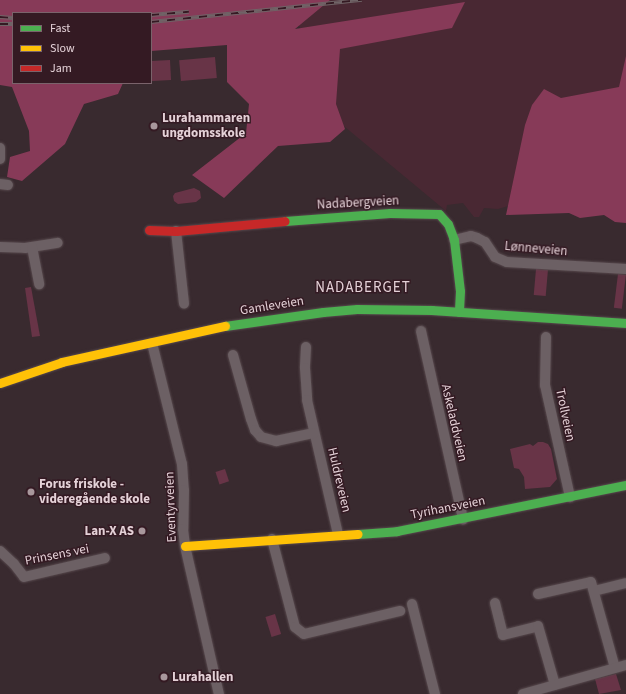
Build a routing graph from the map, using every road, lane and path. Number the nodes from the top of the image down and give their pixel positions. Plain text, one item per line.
1 (0, 148) edge
2 (0, 159) edge
3 (149, 230) dead end
4 (176, 231) junction
5 (454, 240) junction
6 (58, 243) dead end
7 (0, 247) edge
8 (32, 247) junction
9 (626, 269) edge
10 (39, 284) dead end
11 (184, 304) dead end
12 (460, 312) junction
13 (626, 323) edge
14 (421, 331) dead end
15 (546, 337) dead end
16 (152, 343) junction
17 (306, 347) dead end
18 (233, 356) dead end
19 (0, 383) edge
20 (314, 432) junction
21 (626, 485) edge
22 (570, 498) junction
23 (463, 519) junction
24 (338, 534) junction
25 (272, 539) junction
26 (185, 546) junction
27 (0, 551) edge
28 (105, 558) dead end
29 (624, 583) dead end
30 (594, 591) junction
31 (538, 594) dead end
32 (495, 603) dead end
33 (412, 604) dead end
34 (400, 611) dead end
35 (626, 665) edge
36 (615, 668) junction
37 (555, 685) junction
38 (219, 694) edge
39 (435, 694) edge
40 (523, 694) edge

1 - 2 street
3 - 4 street, Nadabergveien
4 - 5 street, Nadabergveien
4 - 11 street
5 - 9 street, Lønneveien
5 - 12 street, Nadabergveien
6 - 8 street
7 - 8 street
8 - 10 street
12 - 13 street, Gamleveien
12 - 16 street, Gamleveien
14 - 23 street, Askeladdveien
15 - 22 street, Trollveien
16 - 19 street, Gamleveien
16 - 26 street, Eventyrveien
17 - 20 street, Huldreveien
18 - 20 street
20 - 24 street, Huldreveien
21 - 22 street, Tyrihansveien
22 - 23 street, Tyrihansveien
23 - 24 street, Tyrihansveien
24 - 25 street, Tyrihansveien
25 - 26 street, Tyrihansveien
25 - 34 street
26 - 38 street, Eventyrveien
27 - 28 street, Prinsens vei
29 - 30 street
30 - 31 street
30 - 36 street
32 - 37 street
33 - 39 street
35 - 36 street
36 - 37 street
37 - 40 street

